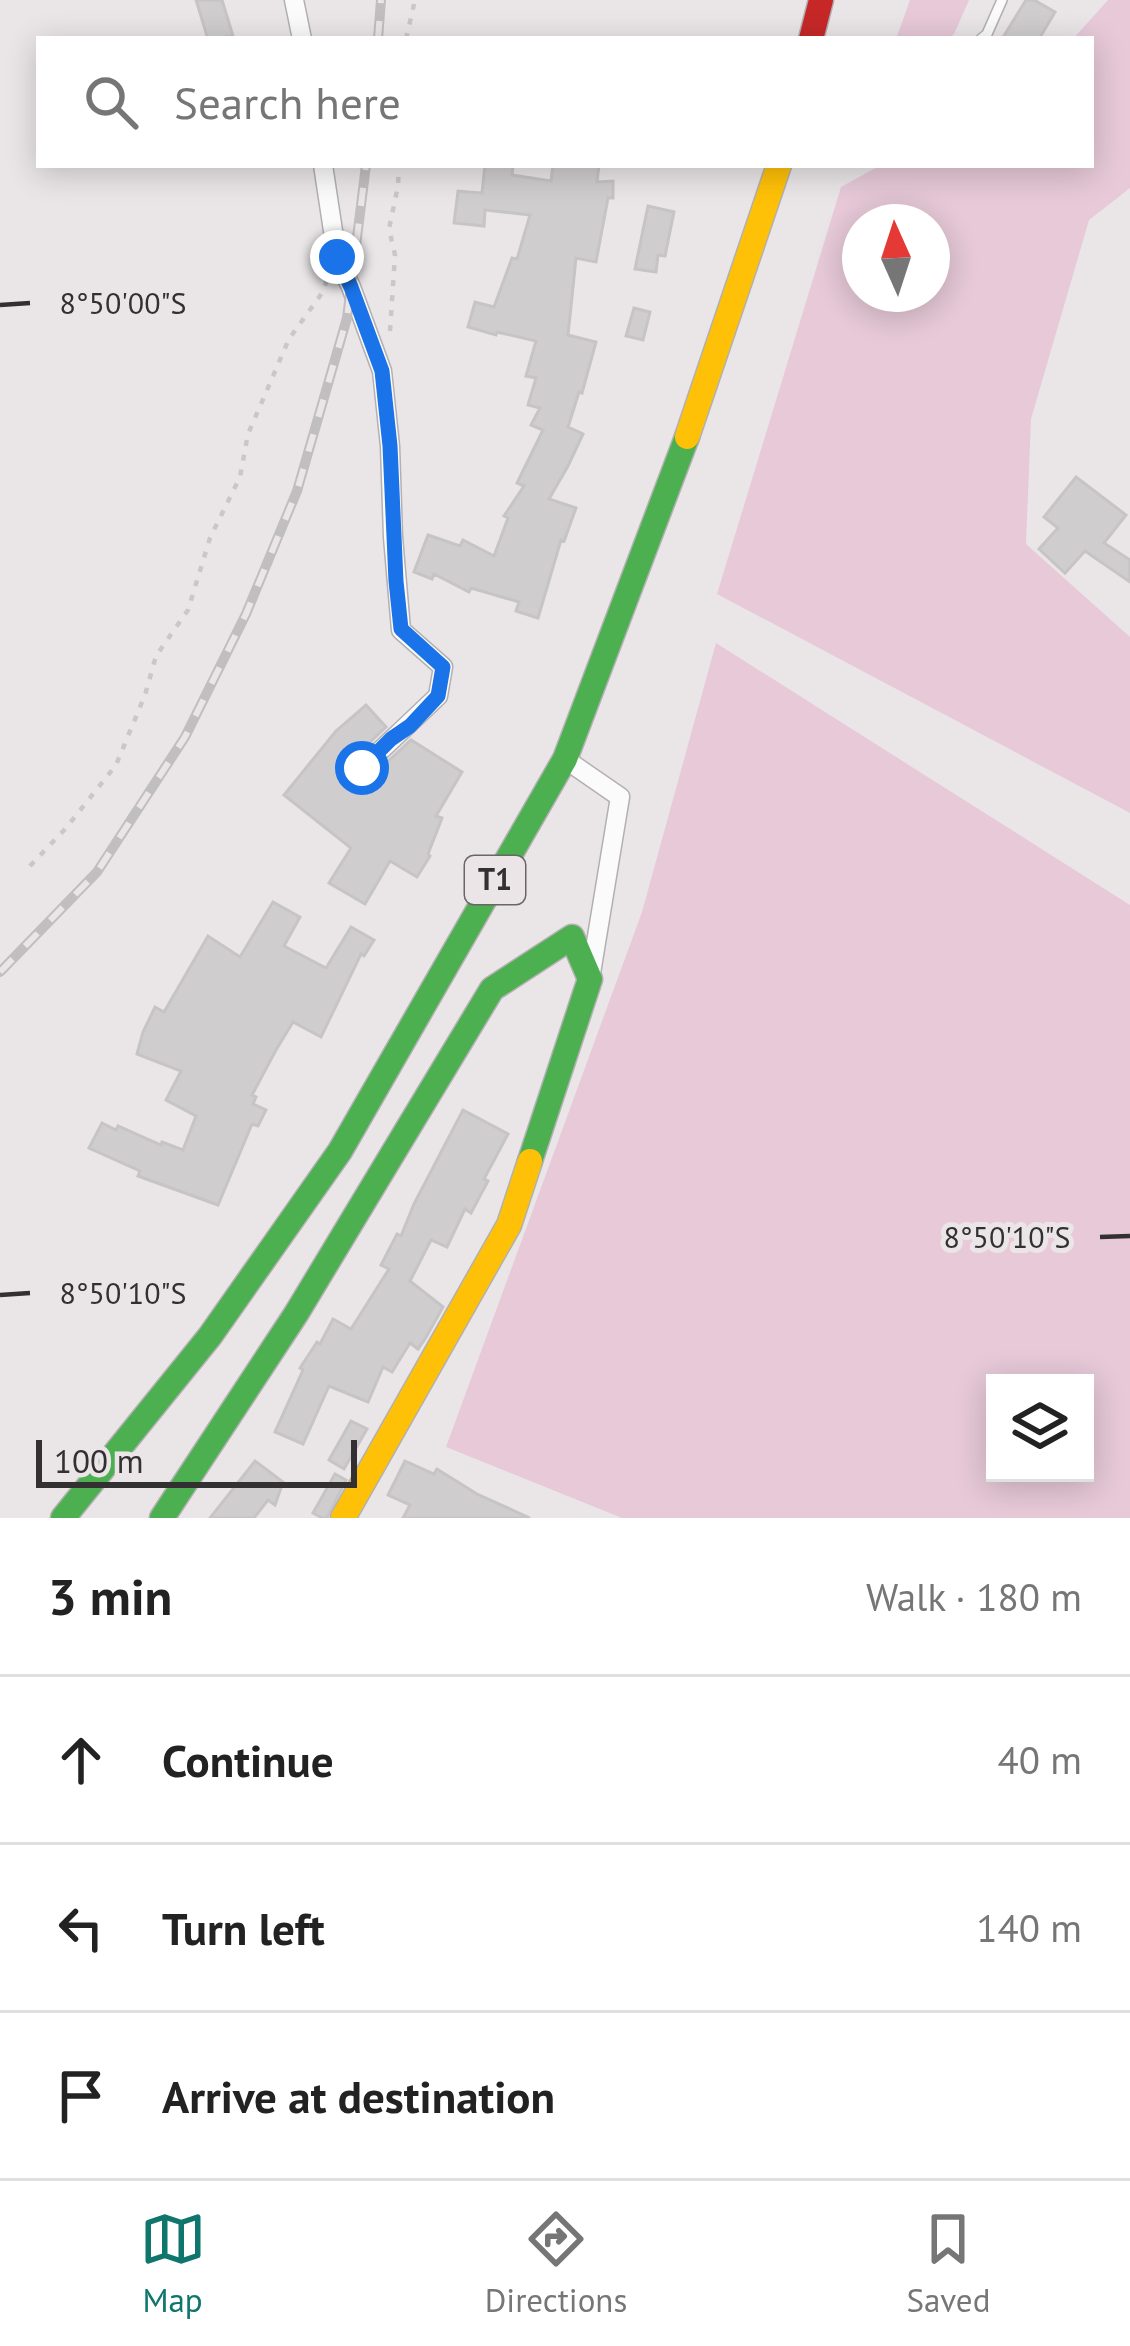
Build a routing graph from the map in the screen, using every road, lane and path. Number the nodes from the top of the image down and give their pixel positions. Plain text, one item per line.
1 (294, 0) edge
2 (415, 0) edge
3 (820, 0) edge
4 (1002, 0) edge
5 (301, 36) edge
6 (407, 36) edge
7 (812, 36) edge
8 (984, 36) edge
9 (323, 168) edge
10 (399, 168) edge
11 (778, 168) edge
12 (337, 257) junction
13 (382, 371) junction
14 (565, 758) junction
15 (362, 768) dead end
16 (30, 866) dead end
17 (590, 979) junction
18 (63, 1518) edge
19 (162, 1518) edge
20 (343, 1518) edge

1 - 5 street
2 - 6 path
3 - 7 main road
4 - 8 lane
9 - 12 street
10 - 13 path
11 - 14 main road, T1
12 - 13 street
12 - 16 path
13 - 15 street
14 - 17 street
14 - 18 main road, T1
17 - 19 main road
17 - 20 main road

